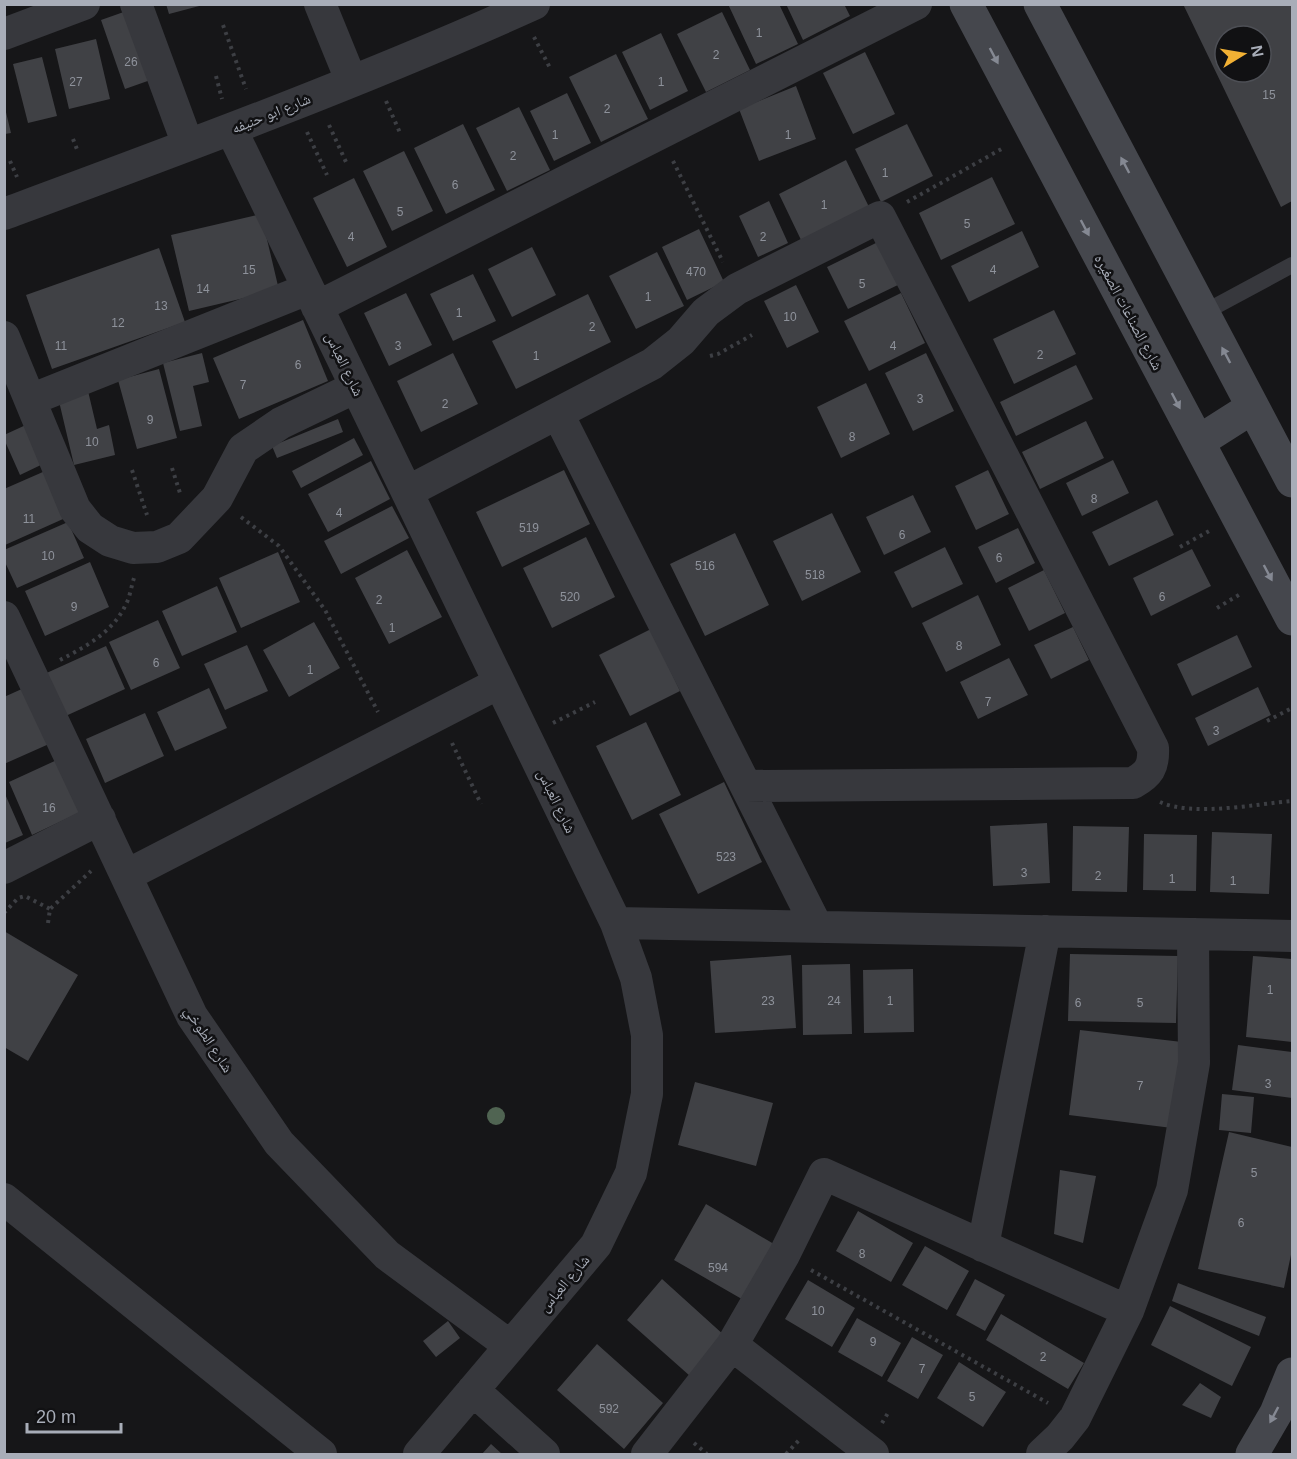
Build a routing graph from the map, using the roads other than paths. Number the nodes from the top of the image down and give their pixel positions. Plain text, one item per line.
1 (84, 4) edge
2 (136, 4) edge
3 (320, 4) edge
4 (534, 4) edge
5 (916, 4) edge
6 (966, 4) edge
7 (1040, 4) edge
8 (4, 34) edge
9 (351, 80) junction
10 (244, 124) junction
11 (188, 145) junction
12 (4, 214) edge
13 (1293, 265) edge
14 (313, 298) junction
15 (1203, 313) junction
16 (4, 337) edge
17 (356, 387) junction
18 (30, 400) junction
19 (1253, 406) junction
20 (558, 414) junction
21 (1198, 442) junction
22 (1293, 481) edge
23 (407, 492) junction
24 (4, 617) edge
25 (1293, 619) edge
26 (21, 670) edge
27 (500, 683) junction
28 (746, 786) junction
29 (100, 819) junction
30 (122, 867) junction
31 (4, 868) edge
32 (615, 923) junction
33 (817, 927) junction
34 (1045, 931) junction
35 (1193, 934) junction
36 (1293, 936) edge
37 (4, 1199) edge
38 (983, 1246) junction
39 (1128, 1311) junction
40 (732, 1345) junction
41 (510, 1346) junction
42 (1293, 1374) edge
43 (473, 1390) junction
44 (321, 1455) edge
45 (418, 1455) edge
46 (544, 1455) edge
47 (647, 1455) edge
48 (873, 1455) edge
49 (1042, 1455) edge
50 (1252, 1455) edge

1 - 8 street
2 - 11 street
3 - 9 street
4 - 9 street, شارع ابو حنيفه
5 - 14 street
6 -> 21 street, شارع الصناعات الصغيره
15 -> 7 street
9 - 10 street, شارع ابو حنيفه
10 - 11 street, شارع ابو حنيفه
10 - 14 street, شارع العباس
11 - 12 street, شارع ابو حنيفه
13 - 15 lane
14 - 17 street, شارع العباس
14 - 18 street
19 -> 15 street
16 - 18 street
17 - 18 street
17 - 23 street, شارع العباس
19 - 21 street
19 - 22 street
20 - 23 street
20 - 28 street
20 - 28 street
21 -> 25 street, شارع الصناعات الصغيره
23 - 27 street, شارع العباس
24 - 26 street, شارع الطوخي
26 - 29 street, شارع الطوخي
27 - 30 street
27 - 32 street, شارع العباس
28 - 33 street
29 - 30 street, شارع الطوخي
29 - 31 street
30 - 41 street, شارع الطوخي
32 - 33 street
32 - 41 street, شارع العباس
33 - 34 street
34 - 35 street
34 - 38 street
35 - 36 street
35 - 39 street
37 - 44 street
38 - 39 street
38 - 40 street
39 - 49 street
40 - 47 street
40 - 48 street
41 - 43 street, شارع العباس
42 -> 50 street
43 - 45 street, شارع العباس
43 - 46 street

